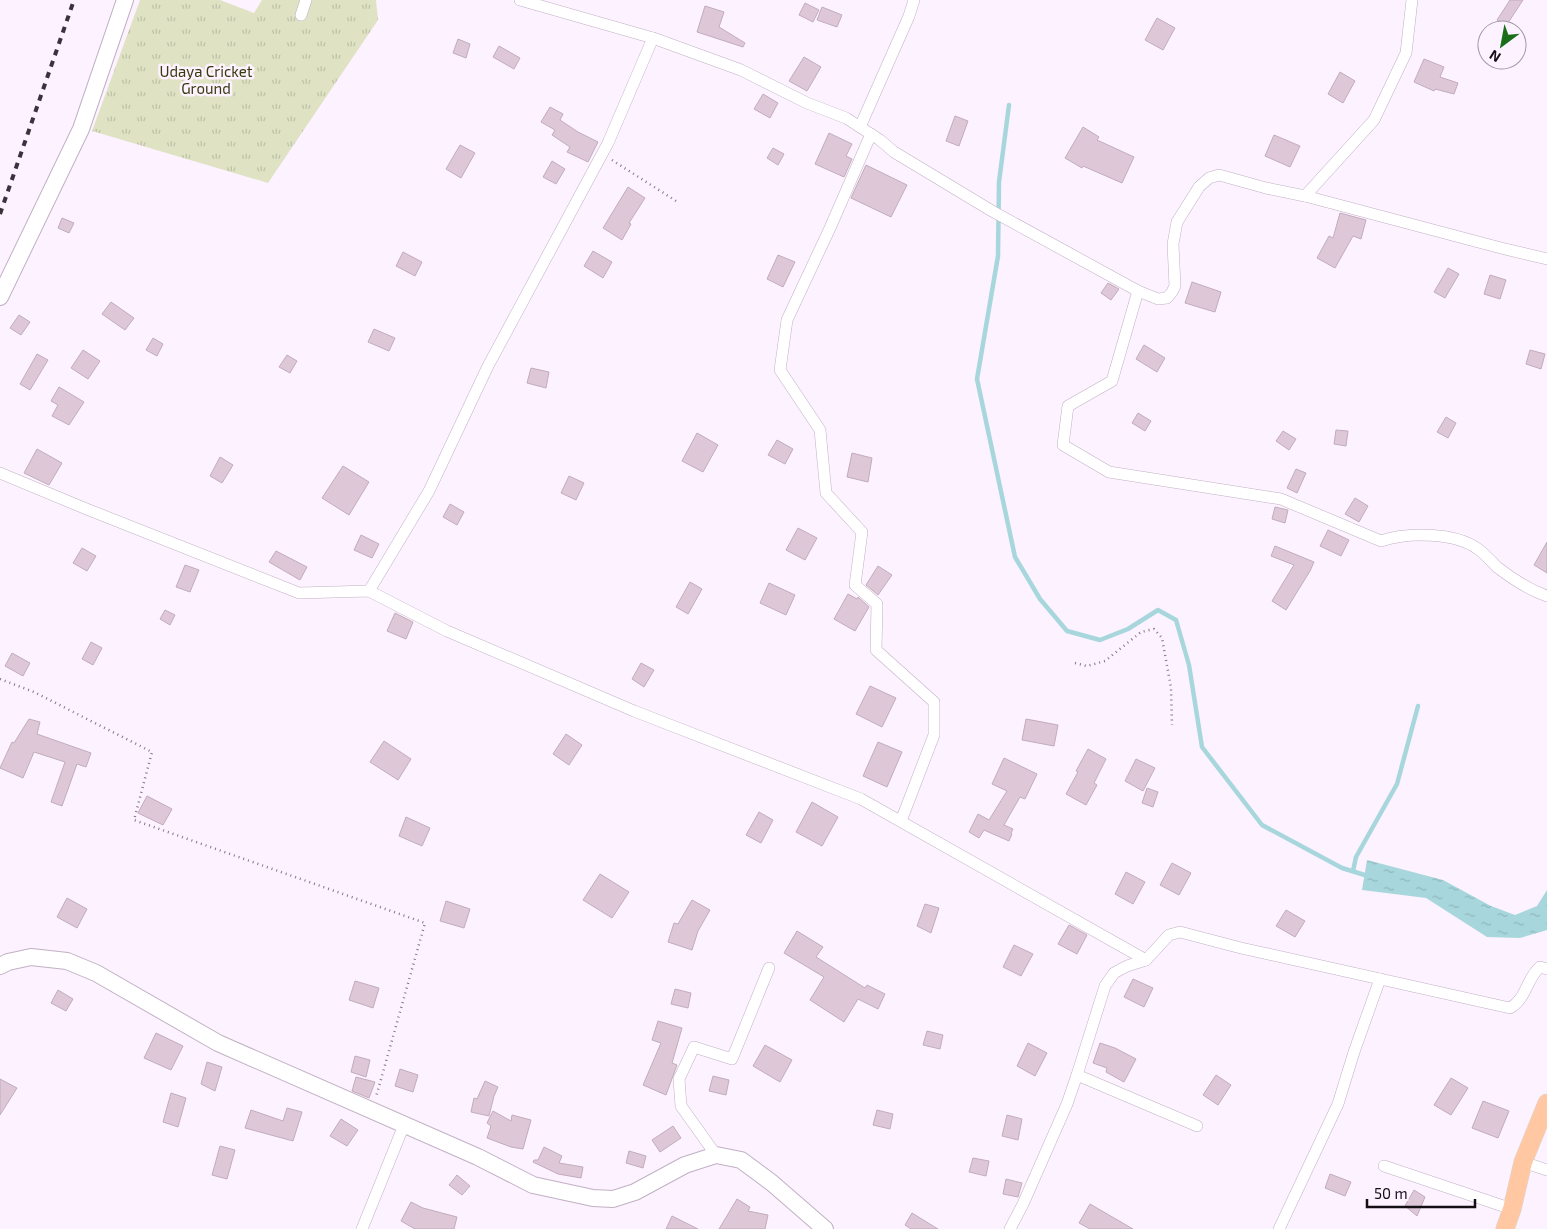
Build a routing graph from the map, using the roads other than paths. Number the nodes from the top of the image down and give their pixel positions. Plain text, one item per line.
1 (125, 0) edge
2 (306, 0) edge
3 (520, 0) edge
4 (914, 0) edge
5 (1412, 0) edge
6 (301, 15) dead end
7 (653, 38) junction
8 (860, 127) junction
9 (871, 134) junction
10 (1305, 196) junction
11 (1547, 259) edge
12 (1138, 291) junction
13 (0, 297) edge
14 (0, 472) edge
15 (369, 591) junction
16 (1547, 596) edge
17 (901, 821) junction
18 (1146, 960) junction
19 (0, 966) edge
20 (769, 968) dead end
21 (1547, 969) edge
22 (1380, 979) junction
23 (1077, 1075) junction
24 (1547, 1103) edge
25 (404, 1125) junction
26 (1197, 1126) dead end
27 (716, 1155) junction
28 (1524, 1162) junction
29 (1384, 1166) dead end
30 (1547, 1170) edge
31 (1512, 1208) junction
32 (362, 1229) edge
33 (825, 1229) edge
34 (1010, 1229) edge
35 (1279, 1229) edge
36 (1505, 1229) edge

1 - 13 street
2 - 6 street
3 - 7 street
4 - 8 street
5 - 10 street
7 - 8 street
7 - 15 street
8 - 9 street
9 - 12 street
9 - 17 street
10 - 11 street
10 - 12 street
12 - 16 street
14 - 15 street
15 - 17 street
17 - 18 street
18 - 22 street
18 - 23 street
19 - 25 street
20 - 27 street
21 - 22 street
22 - 35 street
23 - 26 street
23 - 34 street
24 - 28 main road
25 - 27 street
25 - 32 street
27 - 33 street
28 - 30 street
28 - 31 main road
29 - 31 street
31 - 36 main road

